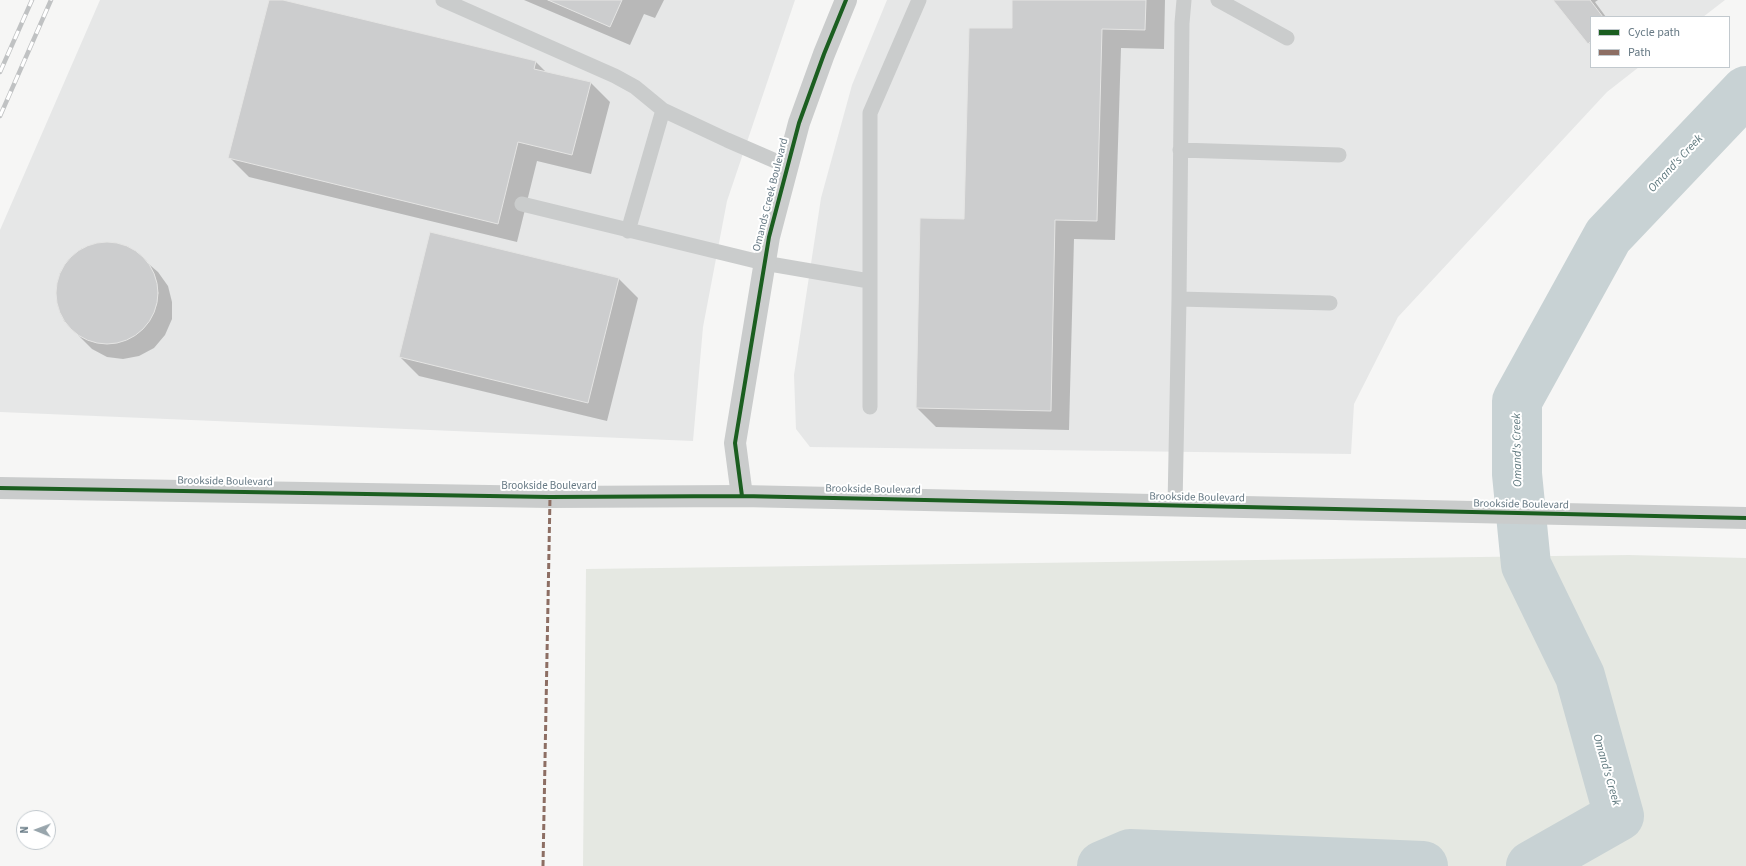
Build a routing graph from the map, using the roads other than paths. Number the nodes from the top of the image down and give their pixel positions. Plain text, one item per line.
1 (443, 0) edge
2 (846, 0) edge
3 (919, 0) edge
4 (1184, 0) edge
5 (1218, 0) edge
6 (1287, 38) dead end
7 (663, 110) junction
8 (1180, 150) junction
9 (1339, 154) dead end
10 (787, 166) junction
11 (522, 204) dead end
12 (628, 231) junction
13 (764, 262) junction
14 (869, 281) junction
15 (1179, 299) junction
16 (1330, 303) dead end
17 (870, 407) dead end
18 (0, 488) edge
19 (742, 496) junction
20 (1176, 506) junction
21 (1746, 518) edge

1 - 7 lane
2 - 10 street, Omands Creek Boulevard
3 - 14 lane
4 - 8 lane
5 - 6 lane
7 - 10 lane
7 - 12 lane
8 - 9 lane
8 - 15 lane
10 - 13 street, Omands Creek Boulevard
11 - 12 lane
12 - 13 lane
13 - 14 lane
13 - 19 street, Omands Creek Boulevard
14 - 17 lane
15 - 16 lane
15 - 20 lane
18 - 19 street, Brookside Boulevard
19 - 20 street, Brookside Boulevard
20 - 21 street, Brookside Boulevard

